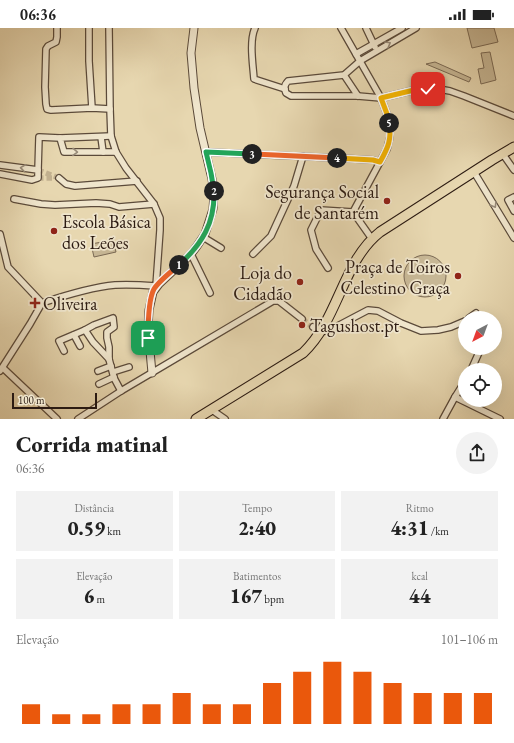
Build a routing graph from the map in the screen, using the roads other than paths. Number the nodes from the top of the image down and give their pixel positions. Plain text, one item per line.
1 (57, 28) edge
2 (89, 28) edge
3 (109, 28) edge
4 (194, 28) edge
5 (255, 28) edge
6 (341, 28) edge
7 (366, 28) edge
8 (402, 28) edge
9 (416, 28) edge
10 (373, 44) junction
11 (377, 50) junction
12 (356, 54) junction
13 (360, 61) junction
14 (344, 75) junction
15 (285, 89) junction
16 (358, 96) junction
17 (381, 98) junction
18 (92, 108) junction
19 (110, 109) junction
20 (514, 116) edge
21 (111, 136) junction
22 (101, 137) junction
23 (60, 138) junction
24 (514, 147) edge
25 (103, 152) junction
26 (116, 152) junction
27 (206, 152) junction
28 (502, 153) junction
29 (303, 156) junction
30 (380, 162) junction
31 (0, 165) edge
32 (38, 170) junction
33 (514, 170) edge
34 (474, 172) junction
35 (0, 174) edge
36 (59, 178) tunnel mouth
37 (137, 181) junction
38 (514, 196) edge
39 (14, 199) dead end
40 (154, 204) junction
41 (514, 211) edge
42 (353, 212) junction
43 (0, 234) edge
44 (203, 236) junction
45 (372, 238) junction
46 (514, 238) edge
47 (221, 248) dead end
48 (191, 254) junction
49 (253, 254) dead end
50 (328, 268) dead end
51 (156, 286) junction
52 (210, 294) dead end
53 (42, 303) junction
54 (302, 319) tunnel mouth
55 (458, 324) edge
56 (86, 330) junction
57 (316, 330) junction
58 (74, 335) junction
59 (80, 346) dead end
60 (64, 351) dead end
61 (109, 359) junction
62 (111, 366) junction
63 (128, 367) dead end
64 (1, 369) edge
65 (98, 371) dead end
66 (152, 374) junction
67 (113, 375) junction
68 (100, 384) dead end
69 (121, 391) junction
70 (458, 392) edge
71 (455, 397) junction
72 (212, 410) junction
73 (57, 419) edge
74 (78, 419) edge
75 (196, 419) edge
76 (225, 419) edge
77 (443, 419) edge
78 (500, 419) edge

1 - 18 street
2 - 18 street
3 - 19 street
4 - 27 street
5 - 15 street
6 - 12 street
7 - 10 street
8 - 10 street
11 -> 9 street
10 - 11 street
10 - 12 street
11 - 13 street
12 - 13 street
13 - 14 street
13 - 17 street
14 - 15 street
14 - 16 street
15 - 16 street
16 - 17 street
17 - 20 street
17 - 30 street
18 - 19 street
19 - 21 street
21 - 22 street
21 - 26 street
22 - 23 street
22 - 25 street
23 -> 25 street
23 - 32 street
24 - 28 main road
25 - 26 street
26 - 37 street
27 - 29 street
27 - 44 street
28 - 33 street
28 - 34 main road
29 - 30 street
29 - 49 street
30 - 42 street
32 -> 31 street
32 - 35 street
34 - 45 main road
34 -> 46 street
36 - 37 street
37 - 40 street
38 - 41 street
39 - 40 street
40 - 51 street
42 - 45 street
42 - 50 street
43 - 53 street
44 - 47 street
44 - 48 street
45 - 57 main road
48 - 51 street
48 - 52 street
51 - 53 street
51 - 66 street
53 - 64 street
54 - 66 street
55 - 57 street
56 - 58 street
56 - 61 street
56 - 61 street
57 - 72 main road
58 - 59 street
58 - 60 street
61 - 62 street
62 - 65 street
62 - 67 street
63 - 67 street
64 - 73 street
66 - 69 street
67 - 68 street
67 - 69 street
69 - 74 street
70 - 71 street
71 - 77 street
71 - 78 street
72 - 75 main road
72 - 76 street

